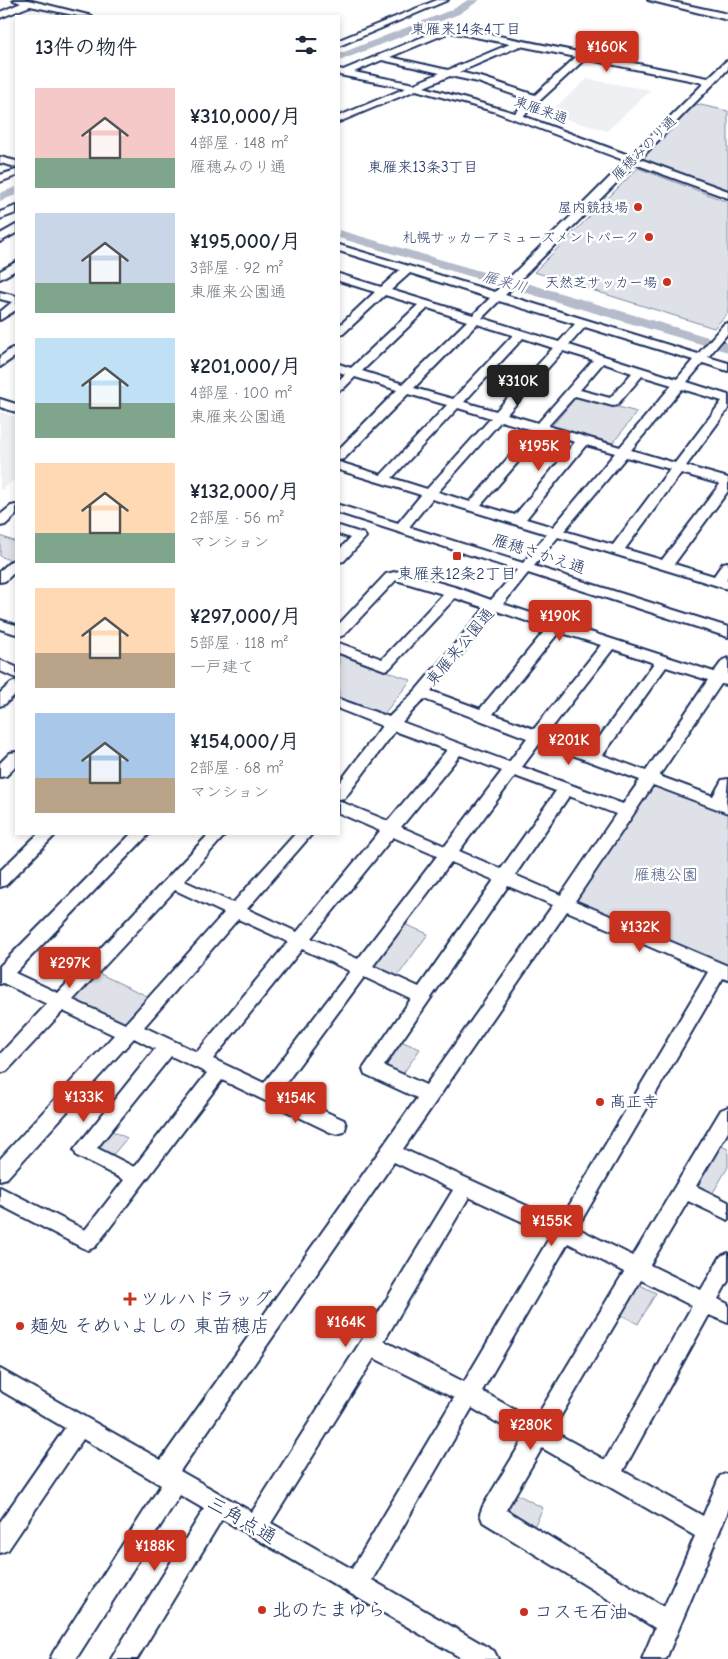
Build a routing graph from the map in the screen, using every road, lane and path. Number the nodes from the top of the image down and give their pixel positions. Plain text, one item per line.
1 (17, 0) edge
2 (444, 0) edge
3 (652, 0) edge
4 (29, 3) junction
5 (0, 15) edge
6 (83, 15) edge
7 (728, 17) edge
8 (340, 43) edge
9 (520, 43) junction
10 (583, 56) junction
11 (380, 57) junction
12 (728, 64) edge
13 (341, 72) edge
14 (450, 73) junction
15 (712, 82) junction
16 (417, 87) junction
17 (537, 99) junction
18 (517, 116) junction
19 (340, 120) edge
20 (633, 159) junction
21 (0, 160) edge
22 (15, 164) edge
23 (15, 173) edge
24 (0, 179) edge
25 (728, 195) edge
26 (15, 229) edge
27 (0, 239) edge
28 (340, 248) edge
29 (15, 266) edge
30 (408, 269) junction
31 (519, 274) joint
32 (0, 276) edge
33 (340, 279) edge
34 (507, 286) joint
35 (383, 291) junction
36 (0, 295) edge
37 (497, 296) junction
38 (15, 300) edge
39 (426, 304) junction
40 (15, 306) edge
41 (0, 317) edge
42 (474, 320) junction
43 (583, 322) junction
44 (728, 326) edge
45 (340, 331) edge
46 (521, 334) junction
47 (562, 347) junction
48 (15, 352) edge
49 (704, 353) junction
50 (600, 359) junction
51 (0, 364) edge
52 (728, 367) edge
53 (340, 368) edge
54 (15, 369) edge
55 (640, 371) junction
56 (352, 373) junction
57 (679, 383) junction
58 (340, 385) edge
59 (405, 389) junction
60 (574, 392) junction
61 (728, 400) edge
62 (0, 403) edge
63 (457, 403) junction
64 (15, 408) edge
65 (500, 416) junction
66 (541, 428) junction
67 (583, 440) junction
68 (623, 452) junction
69 (340, 455) edge
70 (340, 466) edge
71 (677, 468) junction
72 (383, 480) junction
73 (728, 482) edge
74 (428, 494) junction
75 (472, 507) junction
76 (340, 509) edge
77 (15, 511) edge
78 (517, 521) junction
79 (0, 522) edge
80 (400, 529) junction
81 (340, 530) edge
82 (555, 533) junction
83 (616, 551) junction
84 (340, 557) edge
85 (0, 560) edge
86 (15, 565) edge
87 (15, 566) edge
88 (665, 566) junction
89 (728, 566) edge
90 (525, 568) junction
91 (0, 578) edge
92 (722, 584) edge
93 (453, 591) junction
94 (494, 605) junction
95 (0, 624) edge
96 (558, 625) junction
97 (15, 630) edge
98 (340, 631) edge
99 (728, 632) edge
100 (610, 643) junction
101 (340, 648) edge
102 (663, 660) junction
103 (728, 663) edge
104 (0, 666) edge
105 (15, 673) edge
106 (723, 680) edge
107 (15, 687) edge
108 (421, 694) junction
109 (0, 701) edge
110 (340, 704) edge
111 (482, 717) junction
112 (392, 724) junction
113 (536, 737) junction
114 (457, 748) junction
115 (15, 758) edge
116 (593, 758) junction
117 (512, 769) junction
118 (0, 772) edge
119 (650, 779) junction
120 (728, 784) edge
121 (566, 789) junction
122 (340, 793) edge
123 (722, 805) edge
124 (340, 807) edge
125 (627, 812) junction
126 (391, 829) junction
127 (47, 835) edge
128 (140, 835) edge
129 (217, 835) edge
130 (303, 835) edge
131 (448, 854) junction
132 (504, 877) junction
133 (0, 881) edge
134 (172, 882) junction
135 (564, 903) junction
136 (234, 910) junction
137 (301, 941) junction
138 (362, 969) junction
139 (723, 971) edge
140 (1, 975) edge
141 (422, 996) junction
142 (60, 1002) junction
143 (129, 1031) junction
144 (168, 1046) junction
145 (200, 1062) junction
146 (0, 1066) edge
147 (219, 1071) junction
148 (268, 1092) junction
149 (430, 1095) junction
150 (728, 1115) edge
151 (337, 1126) dead end
152 (391, 1152) junction
153 (0, 1172) edge
154 (138, 1178) junction
155 (465, 1187) junction
156 (683, 1189) junction
157 (0, 1195) edge
158 (728, 1211) edge
159 (564, 1233) junction
160 (728, 1262) edge
161 (637, 1267) junction
162 (706, 1302) junction
163 (728, 1314) edge
164 (370, 1345) junction
165 (0, 1379) edge
166 (469, 1395) junction
167 (80, 1425) junction
168 (537, 1434) junction
169 (609, 1474) junction
170 (170, 1479) junction
171 (728, 1484) edge
172 (218, 1506) junction
173 (255, 1527) junction
174 (708, 1531) junction
175 (0, 1542) edge
176 (356, 1585) junction
177 (669, 1623) junction
178 (62, 1659) edge
179 (123, 1659) edge
180 (486, 1659) edge
181 (654, 1659) edge

1 - 4 street
2 - 8 street
3 - 7 street
4 - 5 street
4 - 6 street
9 - 10 street
9 - 11 street
9 - 14 street
10 - 15 street
10 - 17 street
11 - 13 street
11 - 14 street
12 - 15 street, 雁穂みのり通
13 - 16 street, 東雁来通
14 - 16 street
14 - 17 street
15 - 20 street, 雁穂みのり通
16 - 18 street, 東雁来通
16 - 19 street
17 - 18 street
18 - 20 street, 東雁来通
20 - 25 street, 東雁来通
20 - 31 street, 雁穂みのり通
21 - 22 street
23 - 24 street
26 - 27 street
28 - 30 street
29 - 32 street
30 - 35 street
30 - 37 street
31 - 34 street
33 - 35 street
34 - 37 street
35 - 39 street
35 - 45 street
36 - 38 street
37 - 42 street
37 - 43 street
39 - 42 street
39 - 56 street
40 - 41 street
42 - 46 street
42 - 59 street
43 - 47 street
43 - 49 street
44 - 49 street, 東雁来公園通
46 - 47 street
46 - 63 street
47 - 50 street
47 - 65 street
48 - 51 street
49 - 52 street
49 - 57 street, 東雁来公園通
50 - 55 street
50 - 60 street
51 - 54 street
53 - 56 street
55 - 57 street
55 - 60 street
56 - 58 street
56 - 59 street
57 - 61 street
57 - 68 street, 東雁来公園通
59 - 63 street
59 - 69 street
60 - 66 street
61 - 71 street
62 - 64 street
63 - 65 street
63 - 72 street
65 - 66 street
65 - 74 street
66 - 67 street
66 - 75 street
67 - 68 street
67 - 78 street
68 - 71 street
68 - 82 street, 東雁来公園通
70 - 72 street
71 - 73 street
71 - 83 street
72 - 74 street
73 - 88 street
74 - 75 street
74 - 80 street
75 - 78 street
76 - 80 street, 雁穂さかえ通
77 - 79 street
78 - 82 street
80 - 90 street, 雁穂さかえ通
81 - 84 street
82 - 83 street
82 - 90 street, 東雁来公園通
83 - 88 street
85 - 86 street
87 - 91 street
88 - 92 street
89 - 92 street
90 - 94 street, 東雁来公園通
90 - 99 street, 雁穂さかえ通
93 - 94 street
93 - 98 street
93 - 101 street
94 - 96 street
94 - 108 street, 東雁来公園通
95 - 97 street
96 - 100 street
96 - 111 street
100 - 102 street
100 - 113 street
102 - 106 street
102 - 116 street
103 - 106 street
104 - 105 street
106 - 119 street
107 - 109 street
108 - 111 street, 東雁来公園通
108 - 112 street
110 - 112 street
111 - 113 street, 東雁来公園通
112 - 114 street
112 - 122 street
113 - 116 street, 東雁来公園通
113 - 117 street
114 - 117 street
114 - 126 street
115 - 118 street
116 - 119 street, 東雁来公園通
117 - 121 street
117 - 131 street
119 - 123 street, 東雁来公園通
119 - 125 street
120 - 123 street
121 - 125 street
121 - 132 street
124 - 126 street
125 - 135 street
126 - 131 street
126 - 137 street
127 - 133 street
128 - 140 street
129 - 134 street
130 - 136 street
131 - 132 street
131 - 138 street
132 - 135 street
132 - 141 street
134 - 136 street
134 - 142 street
135 - 139 street
135 - 149 street
136 - 137 street
136 - 143 street
137 - 138 street
137 - 145 street
138 - 141 street
138 - 148 street
139 - 159 street
140 - 142 street
141 - 149 street
142 - 143 street
142 - 146 street
143 - 144 street
143 - 153 street
144 - 145 street
144 - 154 street
145 - 147 street
147 - 148 street
147 - 154 street
148 - 151 street
149 - 152 street
150 - 156 street
152 - 155 street
152 - 170 street
154 - 157 street
155 - 159 street
155 - 164 street
156 - 158 street
156 - 161 street
159 - 161 street
159 - 166 street
160 - 162 street
161 - 162 street
161 - 168 street
162 - 163 street
162 - 169 street
164 - 166 street
164 - 173 street
165 - 167 street, 三角点通
166 - 168 street
166 - 176 street
167 - 170 street, 三角点通
167 - 175 street
168 - 169 street
168 - 177 street
169 - 174 street
170 - 172 street, 三角点通
170 - 178 street
171 - 174 street
172 - 173 street, 三角点通
172 - 179 street
173 - 176 street, 三角点通
174 - 177 street
176 - 180 street, 三角点通
177 - 181 street

